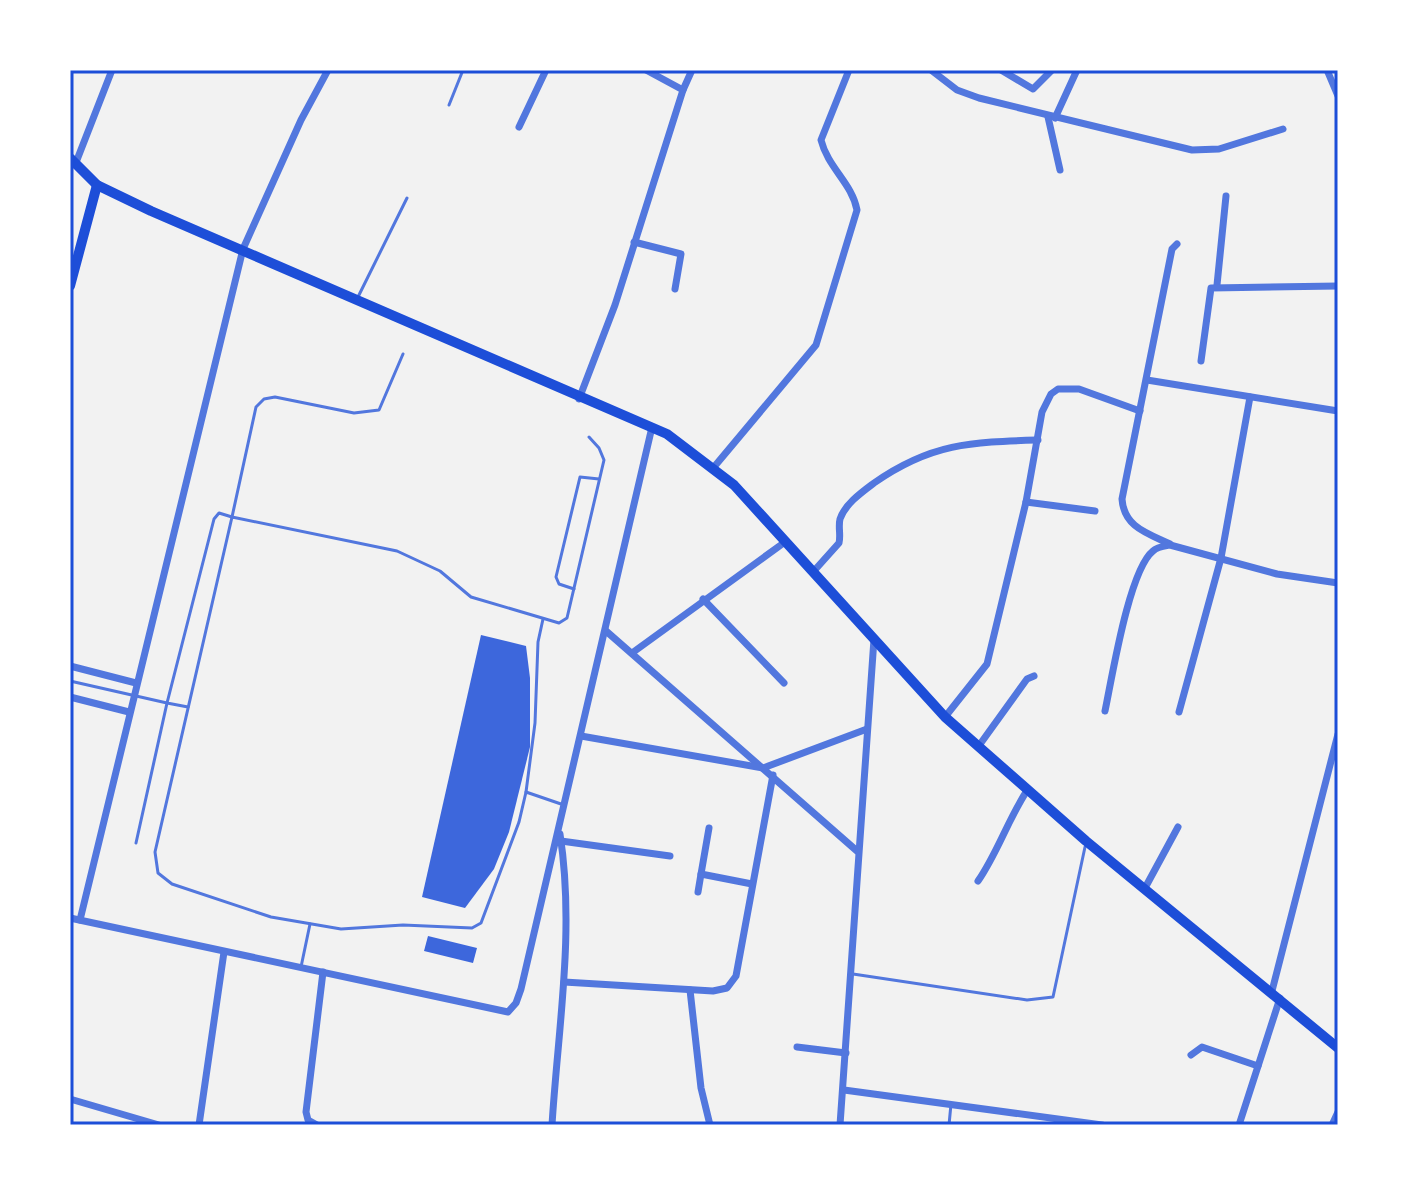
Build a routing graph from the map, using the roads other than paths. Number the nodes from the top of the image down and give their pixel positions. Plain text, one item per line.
1 (112, 70) edge
2 (328, 70) edge
3 (463, 70) edge
4 (546, 70) edge
5 (646, 70) edge
6 (692, 70) edge
7 (849, 70) edge
8 (931, 70) edge
9 (1001, 70) edge
10 (1052, 70) edge
11 (1077, 70) edge
12 (1327, 70) edge
13 (683, 90) junction
14 (1338, 96) edge
15 (449, 105) dead end
16 (1052, 118) junction
17 (519, 127) dead end
18 (1283, 129) dead end
19 (73, 161) edge
20 (1060, 170) dead end
21 (97, 185) junction
22 (1226, 196) dead end
23 (407, 198) dead end
24 (634, 242) junction
25 (1177, 244) dead end
26 (243, 249) junction
27 (1217, 285) junction
28 (70, 286) edge
29 (1338, 286) edge
30 (675, 289) dead end
31 (357, 300) junction
32 (403, 354) dead end
33 (1201, 361) dead end
34 (1147, 380) junction
35 (1250, 397) junction
36 (579, 399) junction
37 (1140, 411) junction
38 (1338, 411) edge
39 (652, 427) junction
40 (589, 437) dead end
41 (1038, 440) junction
42 (714, 467) junction
43 (599, 479) junction
44 (1026, 502) junction
45 (1095, 511) dead end
46 (232, 517) junction
47 (785, 542) junction
48 (1170, 545) junction
49 (1221, 558) junction
50 (813, 572) junction
51 (1338, 583) edge
52 (574, 589) junction
53 (703, 599) junction
54 (543, 619) junction
55 (606, 631) junction
56 (874, 639) junction
57 (632, 653) junction
58 (70, 666) edge
59 (1034, 676) dead end
60 (70, 681) edge
61 (136, 683) junction
62 (784, 683) dead end
63 (133, 696) junction
64 (70, 697) edge
65 (167, 703) junction
66 (188, 707) junction
67 (1105, 711) dead end
68 (129, 712) junction
69 (1179, 712) dead end
70 (945, 717) junction
71 (867, 729) junction
72 (1338, 734) edge
73 (581, 736) junction
74 (978, 747) junction
75 (763, 768) junction
76 (773, 775) junction
77 (1028, 789) junction
78 (526, 792) junction
79 (564, 806) junction
80 (1178, 827) dead end
81 (559, 828) junction
82 (709, 828) dead end
83 (561, 841) junction
84 (1086, 841) junction
85 (136, 843) dead end
86 (857, 851) junction
87 (670, 856) dead end
88 (701, 874) junction
89 (978, 881) dead end
90 (752, 884) junction
91 (1145, 888) junction
92 (698, 892) dead end
93 (70, 918) edge
94 (80, 920) junction
95 (310, 924) junction
96 (224, 952) junction
97 (301, 967) junction
98 (323, 972) junction
99 (849, 973) junction
100 (564, 982) junction
101 (690, 990) junction
102 (1276, 995) junction
103 (797, 1047) dead end
104 (1338, 1048) edge
105 (846, 1053) junction
106 (1191, 1055) dead end
107 (1258, 1066) junction
108 (844, 1090) junction
109 (70, 1099) edge
110 (951, 1104) junction
111 (1338, 1112) edge
112 (1027, 1114) junction
113 (159, 1125) edge
114 (199, 1125) edge
115 (317, 1125) edge
116 (552, 1125) edge
117 (710, 1125) edge
118 (840, 1125) edge
119 (949, 1125) edge
120 (1026, 1125) edge
121 (1102, 1125) edge
122 (1239, 1125) edge
123 (1332, 1125) edge

1 - 19 street
2 - 26 street
3 - 15 lane
4 - 17 street
5 - 13 street
6 - 13 street
7 - 42 street
8 - 16 street
9 - 10 street
11 - 16 street
12 - 14 street
13 - 24 street
16 - 18 street
16 - 20 street
19 - 21 main road
21 - 26 main road
21 - 28 main road
22 - 27 street
23 - 31 lane
24 - 30 street
24 - 36 street
25 - 34 street
26 - 31 main road
26 - 61 street
27 - 29 street
27 - 33 street
31 - 36 main road
32 - 46 lane
34 - 35 street
34 - 37 street
35 - 38 street
35 - 49 street
36 - 39 main road
37 - 41 street
37 - 48 street
39 - 42 main road
39 - 55 street
40 - 43 lane
41 - 44 street
41 - 50 street
42 - 47 main road
43 - 52 lane
43 - 52 lane
44 - 45 street
44 - 70 street
46 - 54 lane
46 - 65 lane
46 - 66 lane
47 - 50 main road
47 - 53 street
48 - 49 street
48 - 67 street
49 - 51 street
49 - 69 street
50 - 56 main road
52 - 54 lane
53 - 57 street
53 - 62 street
54 - 78 lane
55 - 57 street
55 - 73 street
56 - 70 main road
56 - 71 street
57 - 75 street
58 - 61 street
59 - 74 street
60 - 63 lane
61 - 63 street
63 - 65 lane
63 - 68 street
64 - 68 street
65 - 66 lane
65 - 85 lane
66 - 95 lane
68 - 94 street
70 - 74 main road
71 - 75 street
71 - 86 street
72 - 102 street
73 - 75 street
73 - 79 street
74 - 77 main road
75 - 76 street
76 - 86 street
76 - 90 street
77 - 84 main road
77 - 89 street
78 - 79 lane
78 - 95 lane
79 - 81 street
80 - 91 street
81 - 83 street
81 - 98 street
82 - 88 street
83 - 87 street
83 - 100 street
84 - 91 main road
84 - 99 lane
86 - 99 street
88 - 90 street
88 - 92 street
90 - 101 street
91 - 102 main road
93 - 94 street
94 - 96 street
95 - 97 lane
96 - 97 street
96 - 114 street
97 - 98 street
98 - 115 street
99 - 105 street
100 - 101 street
100 - 116 street
101 - 117 street
102 - 104 main road
102 - 107 street
103 - 105 street
105 - 108 street
106 - 107 street
107 - 122 street
108 - 110 street
108 - 118 street
109 - 113 street
110 - 112 street
110 - 119 lane
111 - 123 street
112 - 120 lane
112 - 121 street

